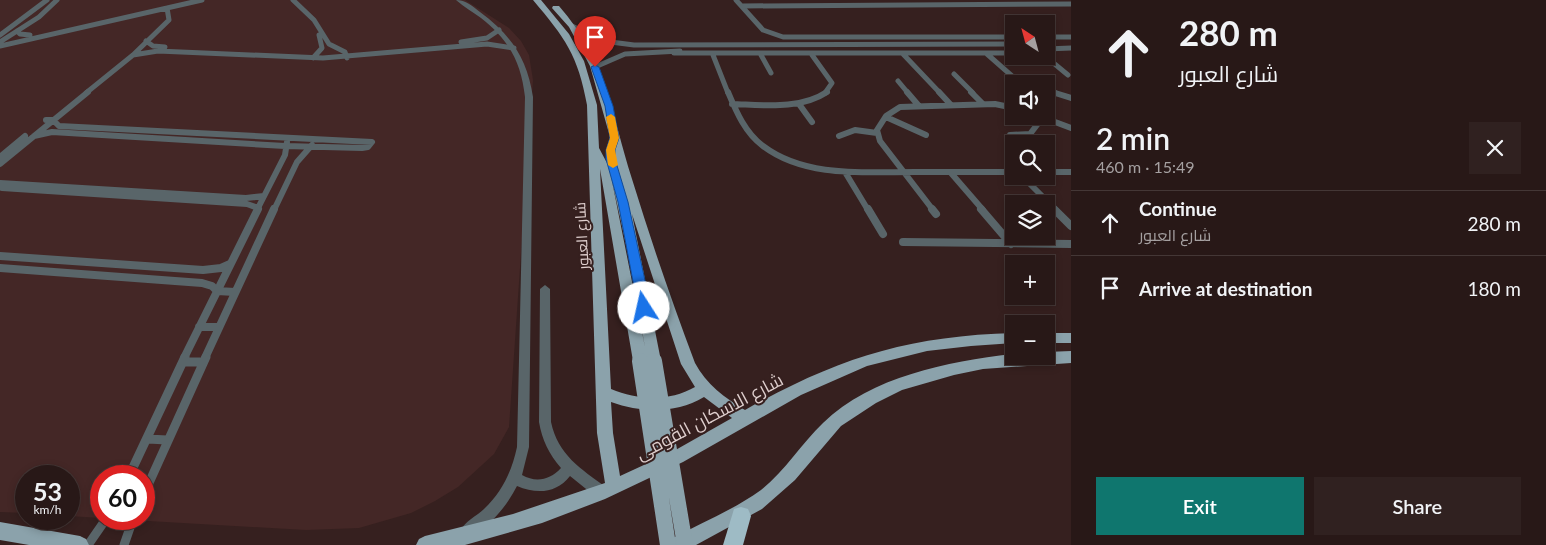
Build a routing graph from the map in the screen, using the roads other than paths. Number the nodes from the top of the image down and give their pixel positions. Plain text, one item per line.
1 (47, 0) edge
2 (57, 0) edge
3 (191, 0) edge
4 (202, 0) edge
5 (288, 0) edge
6 (459, 0) edge
7 (536, 0) edge
8 (548, 0) edge
9 (736, 0) edge
10 (743, 0) edge
11 (879, 0) edge
12 (1004, 0) edge
13 (295, 3) edge
14 (1010, 4) junction
15 (1071, 4) edge
16 (884, 5) junction
17 (742, 6) junction
18 (749, 6) junction
19 (40, 7) junction
20 (50, 7) junction
21 (166, 8) junction
22 (135, 14) junction
23 (572, 26) junction
24 (15, 29) junction
25 (499, 30) junction
26 (49, 33) junction
27 (0, 35) edge
28 (1005, 36) edge
29 (1055, 36) edge
30 (1071, 36) edge
31 (817, 37) junction
32 (487, 38) junction
33 (146, 41) junction
34 (0, 42) edge
35 (493, 44) junction
36 (1005, 44) edge
37 (1055, 44) edge
38 (1071, 44) edge
39 (330, 45) junction
40 (0, 46) edge
41 (156, 46) junction
42 (322, 46) junction
43 (514, 48) junction
44 (614, 48) junction
45 (1065, 48) junction
46 (1071, 48) edge
47 (1005, 49) edge
48 (1055, 49) edge
49 (207, 51) junction
50 (662, 51) junction
51 (149, 52) junction
52 (1005, 53) edge
53 (1071, 53) edge
54 (622, 54) junction
55 (812, 54) junction
56 (903, 54) junction
57 (987, 54) junction
58 (1055, 54) edge
59 (133, 55) junction
60 (713, 55) junction
61 (761, 55) junction
62 (314, 56) junction
63 (347, 56) junction
64 (1055, 63) edge
65 (595, 67) junction
66 (771, 73) dead end
67 (954, 74) dead end
68 (1011, 75) edge
69 (1068, 75) dead end
70 (898, 81) dead end
71 (1055, 93) edge
72 (1071, 98) edge
73 (732, 104) junction
74 (799, 104) junction
75 (983, 104) junction
76 (952, 105) junction
77 (592, 106) junction
78 (609, 106) junction
79 (920, 106) junction
80 (1005, 107) edge
81 (886, 117) junction
82 (46, 120) junction
83 (53, 120) junction
84 (812, 122) dead end
85 (1055, 122) edge
86 (1036, 125) edge
87 (59, 126) junction
88 (1071, 128) edge
89 (52, 132) junction
90 (877, 133) junction
91 (926, 135) dead end
92 (1020, 135) edge
93 (34, 136) junction
94 (839, 136) dead end
95 (614, 138) junction
96 (287, 143) junction
97 (313, 144) junction
98 (593, 144) junction
99 (285, 155) junction
100 (302, 155) junction
101 (0, 157) edge
102 (0, 164) edge
103 (845, 172) junction
104 (1005, 172) edge
105 (1055, 172) edge
106 (1071, 172) edge
107 (906, 173) junction
108 (951, 173) junction
109 (0, 183) edge
110 (1031, 185) edge
111 (0, 188) edge
112 (138, 194) junction
113 (264, 196) junction
114 (249, 201) junction
115 (258, 208) junction
116 (936, 214) dead end
117 (1071, 226) edge
118 (883, 234) dead end
119 (1005, 238) edge
120 (903, 242) dead end
121 (1005, 244) edge
122 (1055, 244) edge
123 (1071, 244) edge
124 (237, 251) junction
125 (254, 251) junction
126 (0, 256) edge
127 (230, 264) junction
128 (0, 268) edge
129 (203, 270) junction
130 (196, 283) junction
131 (545, 288) dead end
132 (217, 291) junction
133 (235, 292) junction
134 (199, 327) junction
135 (219, 327) junction
136 (526, 328) junction
137 (545, 328) junction
138 (1055, 338) edge
139 (1071, 338) edge
140 (1005, 339) edge
141 (1071, 357) edge
142 (647, 361) junction
143 (183, 362) junction
144 (203, 362) junction
145 (705, 389) junction
146 (604, 393) junction
147 (745, 418) junction
148 (148, 439) junction
149 (167, 440) junction
150 (135, 465) edge
151 (155, 468) edge
152 (569, 468) junction
153 (515, 478) junction
154 (607, 489) junction
155 (740, 516) junction
156 (98, 530) edge
157 (129, 530) edge
158 (0, 531) edge
159 (455, 539) junction
160 (47, 542) edge
161 (80, 545) edge
162 (88, 545) edge
163 (124, 545) edge
164 (425, 545) edge
165 (668, 545) edge
166 (677, 545) edge
167 (685, 545) edge
168 (734, 545) edge

1 - 19 street
2 - 20 street
3 - 22 street
4 - 21 street
5 - 13 street
6 - 25 street
7 - 77 main road, شارع العبور
8 - 23 main road
9 - 17 street
10 - 18 street
11 - 16 street
12 - 14 street
13 - 39 street
13 - 42 street
14 - 15 street
14 - 16 street
16 - 18 street
17 - 18 street
17 - 31 street
18 - 31 street
19 - 20 street
19 - 24 street
20 - 24 street
21 - 22 street
21 - 33 street
22 - 26 street
23 - 44 street
23 - 65 main road
24 - 26 street
24 - 27 street
24 - 34 street
25 - 32 street
25 - 43 street
26 - 40 street
28 - 31 street
29 - 30 street
32 - 35 street
32 - 63 street
33 - 41 street
33 - 59 street
33 - 82 street
35 - 43 street
35 - 63 street
36 - 44 street
37 - 38 street
39 - 42 street
39 - 63 street
41 - 49 street
41 - 51 street
42 - 62 street
43 - 136 street
44 - 54 street
45 - 46 street
45 - 48 street
45 - 53 street
47 - 50 street
49 - 51 street
49 - 62 street
50 - 54 street
50 - 60 street
51 - 59 street
52 - 57 street
53 - 58 street
54 - 65 street
55 - 56 street
55 - 61 street
55 - 74 street
56 - 57 street
56 - 76 street
57 - 68 street
59 - 83 street
60 - 61 street
60 - 73 street
61 - 66 street
62 - 63 street
64 - 69 street
65 - 78 main road
67 - 75 street
70 - 79 street
71 - 72 street
73 - 74 street
73 - 103 street
74 - 84 street
75 - 76 street
75 - 80 street
76 - 79 street
77 - 78 main road
77 - 98 main road, شارع العبور
78 - 95 main road
79 - 81 street
81 - 90 street
81 - 91 street
82 - 83 street
82 - 101 street
83 - 87 street
83 - 93 street
85 - 88 street
86 - 92 street
87 - 89 street
87 - 96 street
89 - 93 street
89 - 96 street
90 - 94 street
90 - 107 street
93 - 102 street
95 - 142 main road
95 - 145 main road
96 - 97 street
96 - 99 street
97 - 97 street
97 - 100 street
98 - 142 main road
98 - 146 main road, شارع العبور
99 - 100 street
99 - 113 street
100 - 125 street
103 - 107 street
103 - 118 street
104 - 108 street
105 - 106 street
107 - 108 street
107 - 116 street
108 - 119 street
109 - 112 street
110 - 117 street
111 - 112 street
112 - 114 street
113 - 114 street
113 - 115 street
114 - 115 street
115 - 124 street
120 - 121 street
122 - 123 street
124 - 125 street
124 - 127 street
125 - 133 street
126 - 129 street
127 - 129 street
127 - 132 street
128 - 130 street
129 - 130 street
130 - 132 street
131 - 137 street
132 - 133 street
132 - 134 street
133 - 135 street
134 - 135 street
134 - 143 street
135 - 144 street
136 - 137 street
136 - 153 street
137 - 152 street
138 - 139 main road
140 - 147 main road, شارع الاسكان القومى
141 - 155 main road
142 - 165 main road, bridge
142 - 167 main road, bridge
143 - 144 street
143 - 148 street
144 - 149 street
145 - 146 main road
145 - 147 main road
146 - 154 main road, شارع العبور
147 - 154 main road, شارع الاسكان القومى
148 - 149 street
148 - 150 street
149 - 151 street
152 - 153 street
152 - 154 street
153 - 159 street
154 - 159 main road, شارع الاسكان القومى
155 - 166 main road
155 - 168 highway
156 - 162 street
157 - 163 street
158 - 160 main road
159 - 164 main road, شارع الاسكان القومى
160 - 161 main road

